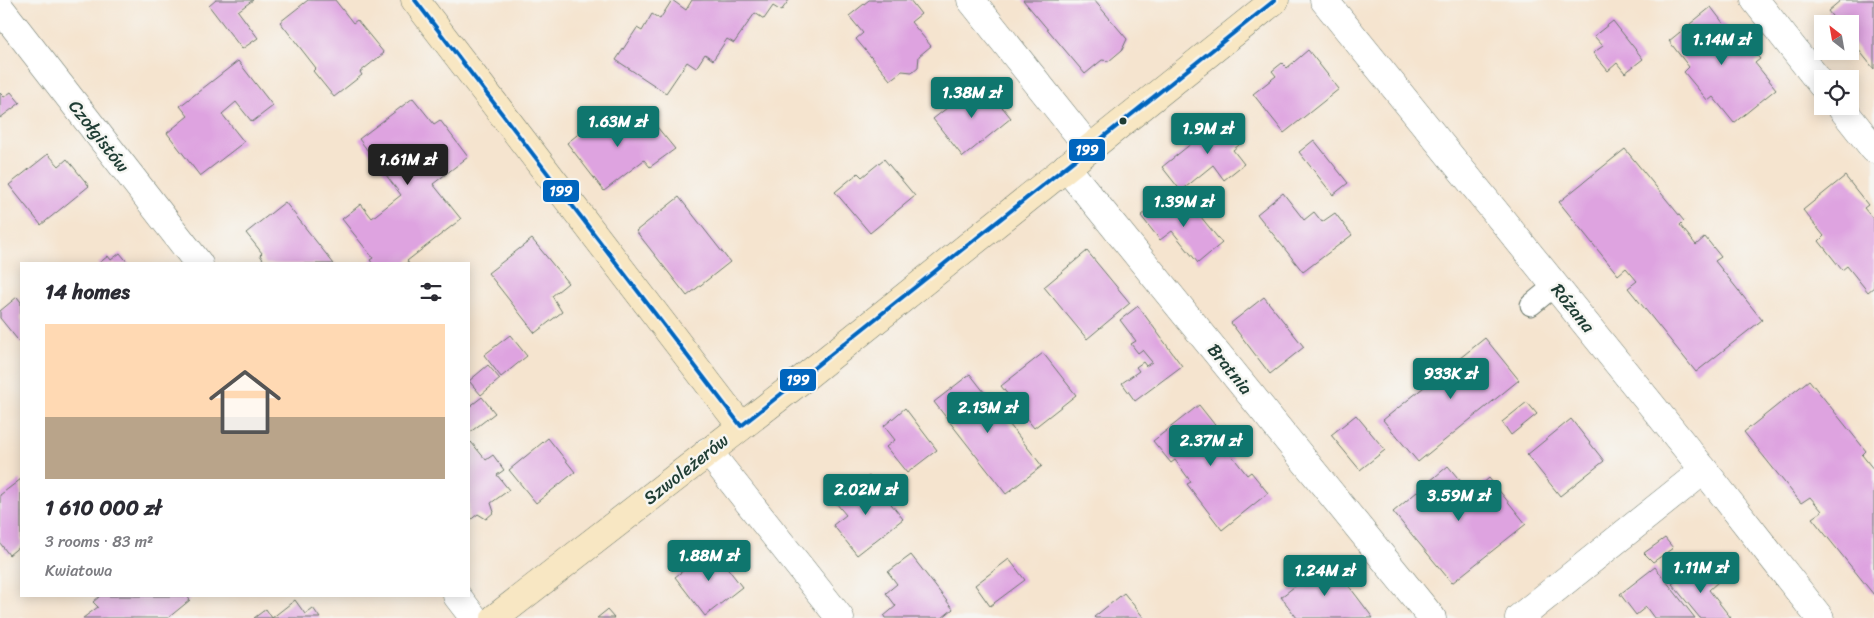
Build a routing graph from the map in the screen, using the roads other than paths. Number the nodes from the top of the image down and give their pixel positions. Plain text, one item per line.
1 (415, 0) edge
2 (971, 0) edge
3 (1275, 0) edge
4 (1324, 0) edge
5 (1760, 2) edge
6 (0, 8) edge
7 (1814, 73) edge
8 (1847, 115) edge
9 (1090, 149) junction
10 (1874, 149) edge
11 (1066, 167) junction
12 (197, 262) edge
13 (1554, 286) junction
14 (1531, 305) dead end
15 (741, 426) junction
16 (708, 451) junction
17 (1704, 470) junction
18 (458, 597) edge
19 (474, 618) edge
20 (495, 618) edge
21 (840, 618) edge
22 (1432, 618) edge
23 (1519, 618) edge
24 (1820, 618) edge

1 - 15 street
2 - 9 street
3 - 9 street, Szwoleżerów
4 - 13 street, Różana
5 - 7 street
6 - 12 street, Czołgistów
8 - 10 street
9 - 11 street, Szwoleżerów
11 - 15 street, Szwoleżerów
11 - 22 street, Bratnia
13 - 14 lane
13 - 17 street, Różana
15 - 16 street, Szwoleżerów
16 - 20 street, Szwoleżerów
16 - 21 street
17 - 23 street
17 - 24 street, Różana
18 - 19 street

